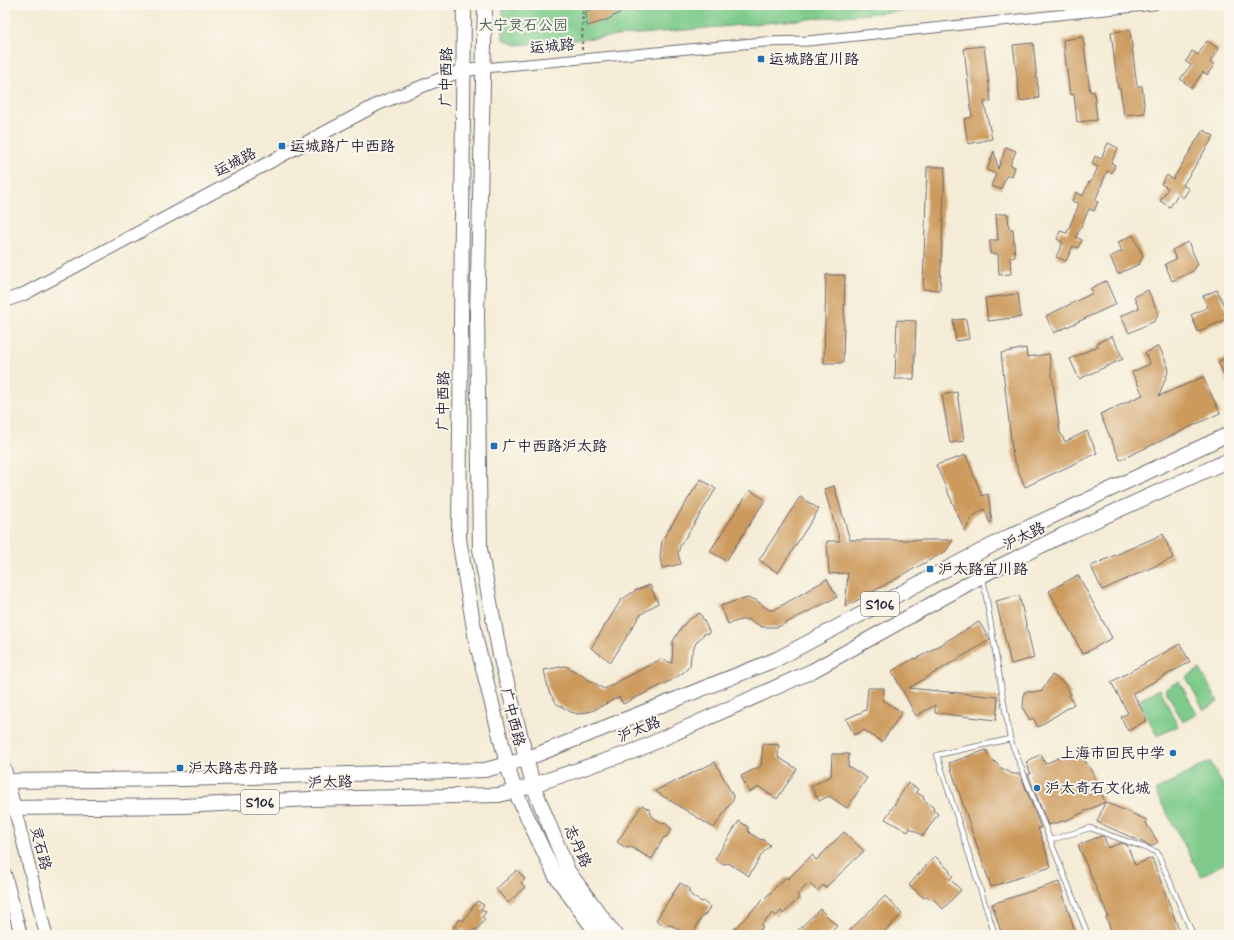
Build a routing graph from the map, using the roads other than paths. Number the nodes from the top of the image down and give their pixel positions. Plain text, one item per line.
1 (464, 5) edge
2 (485, 5) edge
3 (1154, 5) edge
4 (484, 68) junction
5 (463, 70) junction
6 (5, 301) edge
7 (1229, 434) edge
8 (1229, 460) edge
9 (983, 576) junction
10 (1010, 739) junction
11 (526, 759) junction
12 (507, 764) junction
13 (6, 777) edge
14 (533, 785) junction
15 (515, 791) junction
16 (10, 808) edge
17 (1051, 840) junction
18 (5, 874) edge
19 (21, 935) edge
20 (46, 935) edge
21 (598, 935) edge
22 (615, 935) edge
23 (995, 935) edge
24 (1088, 935) edge
25 (1193, 935) edge

1 - 5 main road, 广中西路
2 - 4 main road, 广中西路
3 - 4 street, 运城路
4 - 5 street, 运城路
4 - 11 main road, 广中西路
5 - 6 street, 运城路
5 - 12 main road, 广中西路
7 - 11 main road, 沪太路 / S106
8 - 9 main road, 沪太路 / S106
9 - 10 lane
9 - 14 main road, 沪太路 / S106
10 - 17 lane
10 - 23 lane
11 - 12 main road, 沪太路 / S106
11 - 14 main road, 广中西路
12 - 13 main road, 沪太路 / S106
12 - 15 main road, 广中西路
13 - 16 street, 灵石路
14 - 15 main road, 沪太路 / S106
14 - 22 main road, 志丹路
15 - 16 main road, 沪太路 / S106
15 - 21 main road, 志丹路
16 - 20 street, 灵石路
17 - 24 lane
17 - 25 lane
18 - 19 street

